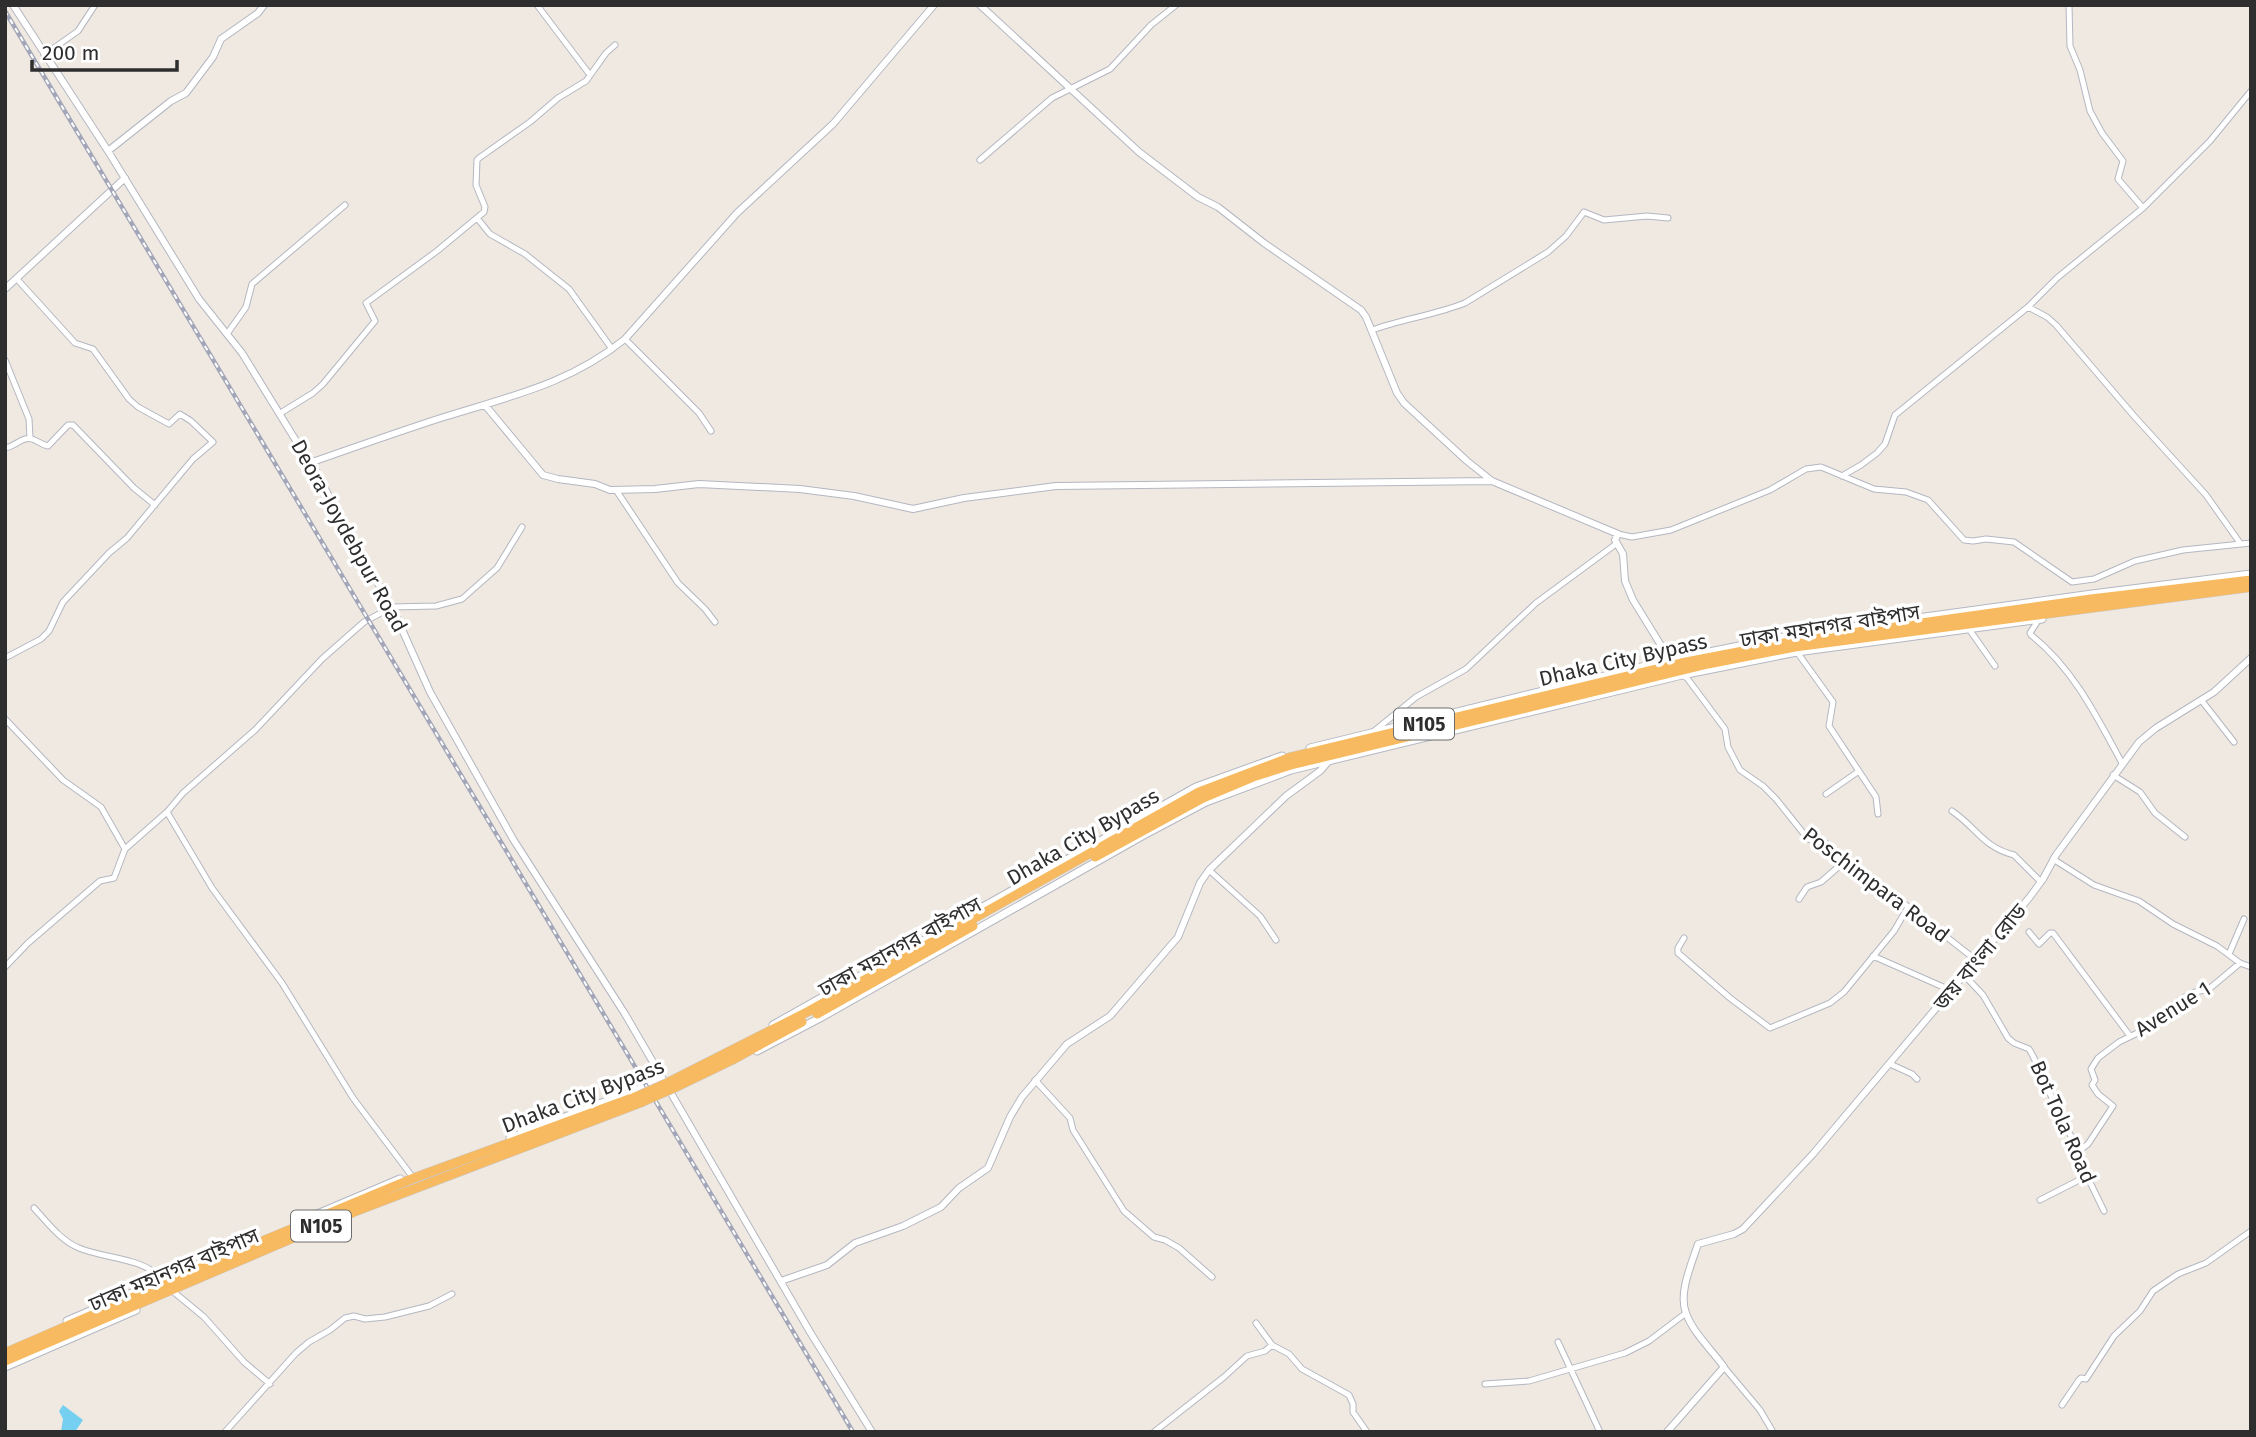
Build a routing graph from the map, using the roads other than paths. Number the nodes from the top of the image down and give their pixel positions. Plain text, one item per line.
1 (13, 5) edge
2 (96, 5) edge
3 (264, 5) edge
4 (537, 5) edge
5 (934, 5) edge
6 (980, 5) edge
7 (1176, 5) edge
8 (2069, 5) edge
9 (615, 45) dead end
10 (44, 55) junction
11 (590, 75) junction
12 (1073, 89) junction
13 (2251, 91) edge
14 (108, 151) junction
15 (980, 160) dead end
16 (125, 178) junction
17 (345, 205) dead end
18 (2143, 208) junction
19 (477, 218) junction
20 (1668, 218) dead end
21 (16, 278) junction
22 (5, 289) edge
23 (2028, 307) junction
24 (1372, 330) junction
25 (228, 334) junction
26 (625, 339) junction
27 (612, 349) junction
28 (5, 360) edge
29 (485, 405) junction
30 (279, 414) junction
31 (711, 431) dead end
32 (30, 438) junction
33 (5, 448) edge
34 (312, 462) junction
35 (1842, 476) junction
36 (1492, 481) junction
37 (616, 490) junction
38 (155, 505) junction
39 (522, 527) dead end
40 (1618, 534) junction
41 (2240, 543) junction
42 (2251, 543) edge
43 (1615, 544) junction
44 (2251, 575) edge
45 (2251, 580) edge
46 (2251, 589) edge
47 (392, 607) junction
48 (2039, 619) junction
49 (715, 622) dead end
50 (1969, 629) junction
51 (1797, 652) junction
52 (5, 657) edge
53 (2251, 658) edge
54 (1670, 660) junction
55 (1995, 666) dead end
56 (1682, 675) junction
57 (2202, 701) junction
58 (5, 719) edge
59 (1373, 732) junction
60 (2234, 742) dead end
61 (1328, 762) junction
62 (2122, 763) junction
63 (1859, 771) junction
64 (2113, 775) junction
65 (1826, 794) dead end
66 (1952, 811) dead end
67 (167, 812) junction
68 (1878, 814) dead end
69 (2185, 837) dead end
70 (125, 849) junction
71 (2053, 859) junction
72 (1845, 861) junction
73 (1209, 870) junction
74 (2041, 882) junction
75 (1799, 899) dead end
76 (1908, 907) junction
77 (2244, 919) dead end
78 (2029, 932) dead end
79 (1684, 938) dead end
80 (1276, 940) dead end
81 (2228, 954) junction
82 (1873, 956) junction
83 (1976, 960) junction
84 (2240, 963) junction
85 (5, 967) edge
86 (2251, 967) edge
87 (1964, 975) junction
88 (1950, 990) junction
89 (2130, 1036) junction
90 (1890, 1064) junction
91 (1917, 1079) dead end
92 (1035, 1080) junction
93 (670, 1086) junction
94 (641, 1098) junction
95 (2080, 1151) junction
96 (411, 1175) junction
97 (2087, 1176) junction
98 (2040, 1200) dead end
99 (34, 1208) dead end
100 (2104, 1211) dead end
101 (2251, 1231) edge
102 (1212, 1277) dead end
103 (161, 1279) junction
104 (781, 1281) junction
105 (174, 1293) junction
106 (452, 1294) dead end
107 (1686, 1313) junction
108 (1256, 1323) dead end
109 (1558, 1342) dead end
110 (1272, 1345) junction
111 (5, 1351) edge
112 (5, 1361) edge
113 (5, 1367) edge
114 (1724, 1367) junction
115 (1571, 1368) junction
116 (270, 1384) junction
117 (1485, 1384) dead end
118 (2062, 1405) dead end
119 (225, 1432) edge
120 (872, 1432) edge
121 (1154, 1432) edge
122 (1367, 1432) edge
123 (1600, 1432) edge
124 (1667, 1432) edge
125 (1773, 1432) edge

1 - 10 street, Deora-Joydebpur Road
2 - 10 street
3 - 14 street
4 - 11 street
5 - 26 street
6 - 12 street
7 - 12 street
8 - 18 street
9 - 11 street
10 - 14 street, Deora-Joydebpur Road
11 - 19 street
12 - 15 street
12 - 24 street
13 - 18 street
14 - 16 street, Deora-Joydebpur Road
16 - 21 street
16 - 25 street, Deora-Joydebpur Road
17 - 25 street
18 - 23 street
19 - 27 street
19 - 30 street
20 - 24 street
21 - 22 street
21 - 38 street
23 - 35 street
23 - 41 street
24 - 36 street
25 - 30 street, Deora-Joydebpur Road
26 - 27 street
26 - 31 street
27 - 29 street
28 - 32 street
29 - 34 street
29 - 37 street
30 - 34 street, Deora-Joydebpur Road
32 - 33 street
32 - 38 street
34 - 47 street, Deora-Joydebpur Road
35 - 40 street
35 - 41 street
36 - 37 street
36 - 40 street
37 - 49 street
38 - 52 street
39 - 47 street
40 - 43 street
41 - 42 street
43 - 54 street
43 - 59 street
44 - 54 main road
45 - 93 highway, Dhaka City Bypass / N105
46 - 48 main road
46 - 93 highway, ঢাকা মহানগর বাইপাস / N105
47 - 67 street
47 - 93 street, Deora-Joydebpur Road
48 - 50 main road
48 - 62 street
50 - 51 main road
50 - 55 street
51 - 56 main road
51 - 63 street
53 - 57 street, জয় বাংলা রোড
54 - 59 main road
56 - 61 main road
56 - 72 street, Poschimpara Road
57 - 60 street
57 - 62 street, জয় বাংলা রোড
58 - 70 street
59 - 93 main road
61 - 73 street
61 - 93 main road
62 - 64 street, জয় বাংলা রোড
63 - 65 street
63 - 68 street
64 - 69 street
64 - 71 street, জয় বাংলা রোড
66 - 74 street
67 - 70 street
67 - 96 street
70 - 85 street
71 - 74 street, জয় বাংলা রোড
71 - 81 street
72 - 75 street
72 - 76 street, Poschimpara Road
73 - 80 street
73 - 92 street
74 - 83 street, জয় বাংলা রোড
76 - 82 street
76 - 83 street, Poschimpara Road
77 - 81 street
78 - 89 street
79 - 82 street
81 - 84 street
82 - 88 street
83 - 87 street, জয় বাংলা রোড
84 - 86 street
84 - 89 street, Avenue 1
87 - 88 street, জয় বাংলা রোড
87 - 95 street, Bot Tola Road
88 - 90 street, জয় বাংলা রোড
89 - 95 street, Avenue 1
90 - 91 street
90 - 107 street, জয় বাংলা রোড
92 - 102 street
92 - 104 street
93 - 94 highway, ঢাকা মহানগর বাইপাস / N105, bridge
93 - 96 main road
93 - 104 street, Deora-Joydebpur Road
93 - 105 main road
94 - 111 highway, Dhaka City Bypass / N105
94 - 112 highway, ঢাকা মহানগর বাইপাস / N105
95 - 97 street, Bot Tola Road
96 - 103 main road
97 - 98 street
97 - 100 street, Bot Tola Road
99 - 103 street
101 - 118 street
103 - 111 main road
104 - 120 street, Deora-Joydebpur Road
105 - 113 main road
105 - 116 street
106 - 116 street
107 - 114 street
107 - 115 street
108 - 110 street
109 - 115 street
110 - 121 street
110 - 122 street
114 - 124 street
114 - 125 street
115 - 117 street
115 - 123 street
116 - 119 street

